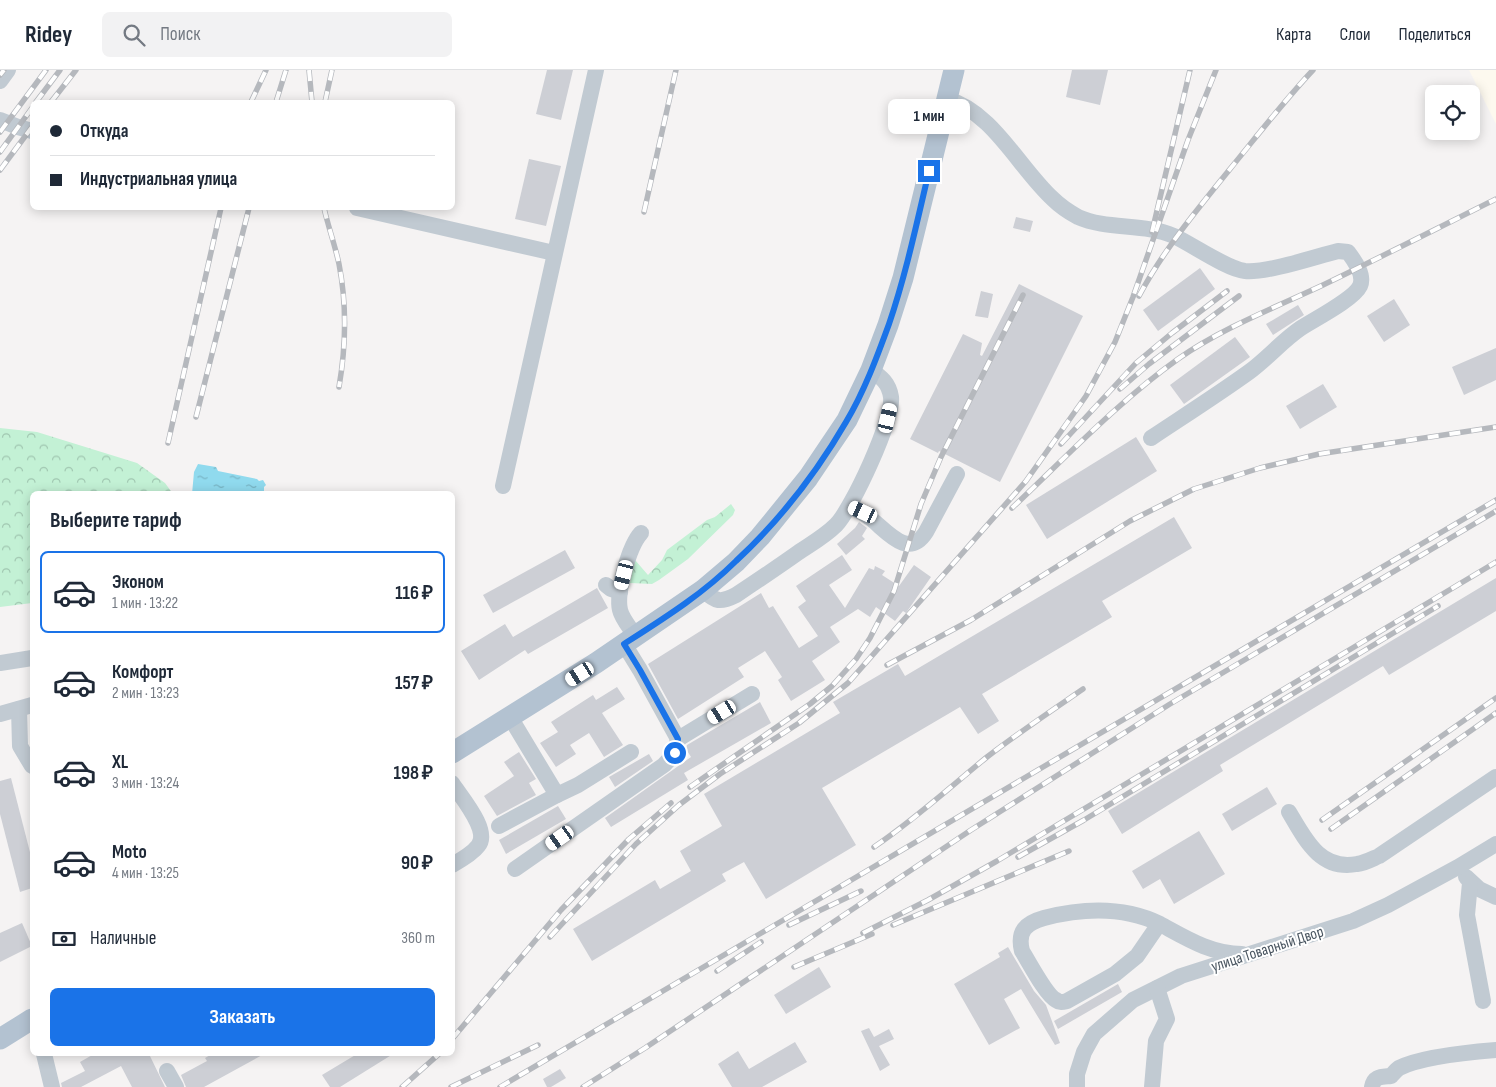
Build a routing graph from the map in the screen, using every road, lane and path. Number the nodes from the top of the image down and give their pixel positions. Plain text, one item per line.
1 (8, 70) edge
2 (596, 70) edge
3 (954, 70) edge
4 (0, 81) edge
5 (947, 99) junction
6 (0, 120) edge
7 (30, 130) edge
8 (366, 210) edge
9 (554, 252) junction
10 (871, 370) junction
11 (1151, 438) dead end
12 (957, 474) dead end
13 (503, 486) dead end
14 (850, 506) junction
15 (641, 533) dead end
16 (703, 590) junction
17 (630, 641) junction
18 (30, 658) edge
19 (0, 663) edge
20 (752, 694) dead end
21 (26, 707) edge
22 (0, 714) edge
23 (510, 717) junction
24 (678, 739) junction
25 (455, 751) edge
26 (631, 752) dead end
27 (30, 763) edge
28 (1496, 777) edge
29 (455, 788) edge
30 (557, 795) junction
31 (1289, 812) dead end
32 (499, 826) dead end
33 (1496, 844) edge
34 (455, 863) edge
35 (1458, 867) junction
36 (515, 869) dead end
37 (1470, 883) junction
38 (1496, 897) edge
39 (1159, 924) junction
40 (1249, 954) junction
41 (1157, 988) junction
42 (1483, 1001) dead end
43 (30, 1020) edge
44 (0, 1039) edge
45 (1496, 1050) edge
46 (44, 1056) edge
47 (168, 1071) dead end
48 (1391, 1082) edge
49 (52, 1087) edge
50 (176, 1087) edge
51 (1077, 1087) edge
52 (1152, 1087) edge
53 (1372, 1087) edge

1 - 4 street
2 - 9 street
3 - 5 main road
5 - 10 main road
5 - 11 street
6 - 7 street
8 - 9 street
9 - 13 street
10 - 14 street
10 - 16 main road
12 - 14 street
14 - 16 street
15 - 17 street
16 - 17 main road
17 - 23 main road
17 - 24 street
18 - 19 street
20 - 24 street
21 - 22 street
21 - 27 street
23 - 25 main road
23 - 30 street
24 - 36 street
26 - 30 street
28 - 31 street
29 - 34 street
30 - 32 street
33 - 35 street, улица Товарный Двор
35 - 37 street
35 - 40 street, улица Товарный Двор
37 - 38 street
37 - 42 street
39 - 39 street
39 - 40 street
40 - 41 street, улица Товарный Двор
41 - 51 street, улица Товарный Двор
41 - 52 street
43 - 44 main road
45 - 48 street
46 - 49 street
47 - 50 street
48 - 53 street

